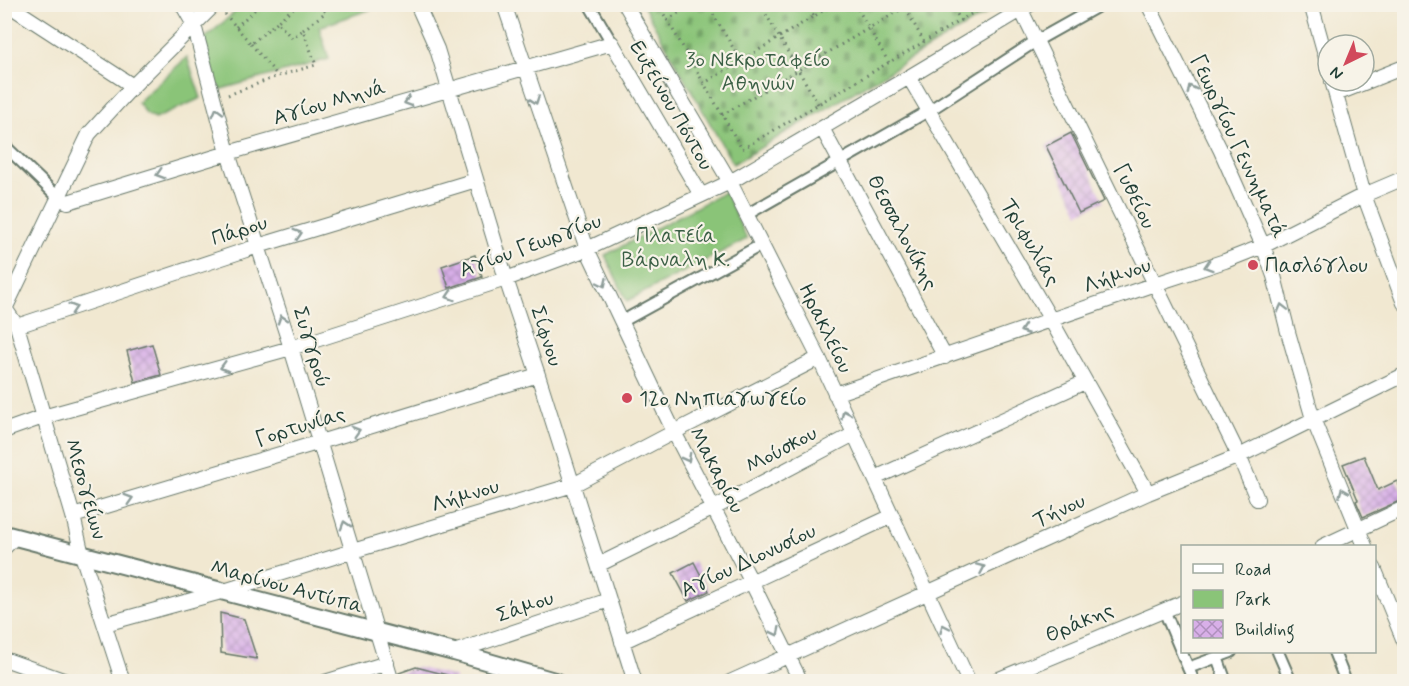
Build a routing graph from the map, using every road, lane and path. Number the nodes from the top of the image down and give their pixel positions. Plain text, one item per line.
1 (7, 4) edge
2 (182, 4) edge
3 (261, 4) edge
4 (298, 4) edge
5 (317, 4) edge
6 (417, 4) edge
7 (504, 4) edge
8 (589, 4) edge
9 (625, 4) edge
10 (658, 4) edge
11 (693, 4) edge
12 (707, 4) edge
13 (760, 4) edge
14 (807, 4) edge
15 (834, 4) edge
16 (855, 4) edge
17 (910, 4) edge
18 (951, 4) edge
19 (988, 4) edge
20 (1102, 4) edge
21 (1148, 4) edge
22 (1311, 4) edge
23 (904, 6) edge
24 (1026, 7) edge
25 (219, 8) edge
26 (814, 16) junction
27 (667, 20) junction
28 (961, 21) junction
29 (277, 22) junction
30 (194, 25) junction
31 (236, 27) junction
32 (869, 28) junction
33 (303, 30) junction
34 (1319, 33) edge
35 (780, 37) junction
36 (1036, 41) junction
37 (924, 42) junction
38 (612, 43) junction
39 (251, 44) junction
40 (741, 61) junction
41 (889, 63) junction
42 (1404, 67) edge
43 (525, 68) junction
44 (798, 70) junction
45 (1376, 75) edge
46 (278, 76) junction
47 (909, 77) junction
48 (703, 84) junction
49 (133, 86) junction
50 (448, 90) junction
51 (1336, 93) edge
52 (214, 100) junction
53 (818, 105) junction
54 (930, 110) junction
55 (722, 115) junction
56 (822, 128) junction
57 (4, 145) edge
58 (228, 153) junction
59 (840, 160) junction
60 (1404, 178) edge
61 (476, 180) junction
62 (729, 182) junction
63 (701, 195) junction
64 (1364, 195) junction
65 (59, 198) junction
66 (746, 215) junction
67 (761, 245) junction
68 (258, 246) junction
69 (1263, 246) junction
70 (587, 249) junction
71 (506, 279) junction
72 (1155, 284) junction
73 (1404, 303) edge
74 (5, 309) edge
75 (1051, 320) junction
76 (621, 322) junction
77 (17, 326) junction
78 (291, 348) junction
79 (945, 357) junction
80 (819, 358) junction
81 (538, 375) junction
82 (1404, 375) edge
83 (1085, 382) junction
84 (835, 394) junction
85 (43, 417) junction
86 (1313, 419) junction
87 (4, 431) edge
88 (674, 432) junction
89 (854, 434) junction
90 (320, 442) junction
91 (1239, 456) junction
92 (875, 478) junction
93 (573, 485) junction
94 (1148, 493) junction
95 (1257, 499) dead end
96 (714, 508) junction
97 (1404, 508) edge
98 (73, 516) junction
99 (892, 516) junction
100 (1359, 530) junction
101 (8, 540) edge
102 (1325, 545) edge
103 (1365, 545) edge
104 (352, 551) junction
105 (82, 555) junction
106 (598, 565) junction
107 (1376, 573) edge
108 (751, 581) junction
109 (221, 592) junction
110 (927, 592) junction
111 (609, 600) junction
112 (1181, 603) edge
113 (1164, 610) junction
114 (105, 624) junction
115 (377, 633) junction
116 (1404, 640) edge
117 (622, 642) junction
118 (1181, 651) edge
119 (454, 652) junction
120 (1182, 653) edge
121 (1226, 653) edge
122 (1279, 653) edge
123 (1335, 653) edge
124 (788, 656) junction
125 (1217, 657) junction
126 (4, 659) edge
127 (387, 663) junction
128 (1188, 668) junction
129 (548, 680) edge
130 (69, 681) edge
131 (123, 681) edge
132 (324, 681) edge
133 (392, 681) edge
134 (635, 681) edge
135 (730, 681) edge
136 (801, 681) edge
137 (969, 681) edge
138 (992, 681) edge
139 (1194, 681) edge
140 (1226, 681) edge
141 (1291, 681) edge
142 (1346, 681) edge

1 - 49 street
2 - 30 street, Συγγρού
3 - 31 path
4 - 29 path
5 - 33 path
6 - 50 street, Σίφνου
7 - 43 street, Μακαρίου
8 - 38 street, Ευξείνου Πόντου
9 - 62 street, Ηρακλείου
10 - 27 path
11 - 27 path
12 - 40 path
13 - 35 path
14 - 26 path
15 - 26 path
16 - 32 path
17 - 23 path
18 - 28 path
19 - 28 path
20 - 36 street
69 -> 21 street, Γεωργίου Γεννηματά
22 - 34 street
23 - 32 path
23 - 37 path
24 - 36 street, Γυθείου
24 - 47 street, Αγίου Γεωργίου
25 - 30 street
25 - 31 path
26 - 35 path
27 - 48 path
28 - 37 path
29 - 33 path
29 - 39 path
30 - 49 street
30 - 52 street, Συγγρού
31 - 39 path
32 - 41 path
32 - 44 path
33 - 46 path
35 - 40 path
35 - 44 path
36 - 54 street
36 - 72 street, Γυθείου
37 - 41 path
38 - 43 street, Αγίου Μηνά
38 - 63 street, Ευξείνου Πόντου
39 - 46 path
40 - 48 path
41 - 53 path
42 - 45 street
43 - 50 street, Αγίου Μηνά
43 -> 70 street, Μακαρίου
44 - 53 path
44 - 55 path
46 - 52 path
47 - 54 street, Τριφυλίας
47 - 56 street, Αγίου Γεωργίου
48 - 55 path
49 - 65 street
50 -> 58 street, Αγίου Μηνά
50 - 61 street, Σίφνου
51 - 64 street
58 -> 52 street, Συγγρού
53 - 55 path
54 - 59 street
54 - 75 street, Τριφυλίας
56 - 59 street, Θεσσαλονίκης
56 - 62 street, Αγίου Γεωργίου
57 - 65 street
58 -> 65 street, Αγίου Μηνά
58 - 68 street, Συγγρού
59 - 66 street
59 - 79 street, Θεσσαλονίκης
60 - 64 street, Λήμνου
68 -> 61 street, Πάρου
61 - 71 street, Σίφνου
62 - 63 street, Αγίου Γεωργίου
62 - 66 street, Ηρακλείου
63 - 70 street, Αγίου Γεωργίου
64 - 69 street, Λήμνου
64 - 73 street
65 - 74 street
66 - 67 street, Ηρακλείου
67 - 76 street
67 - 80 street, Ηρακλείου
77 -> 68 street, Πάρου
78 -> 68 street, Συγγρού
69 -> 72 street, Λήμνου
86 -> 69 street, Γεωργίου Γεννηματά
70 - 71 street, Αγίου Γεωργίου
70 -> 76 street, Μακαρίου
71 -> 78 street, Αγίου Γεωργίου
71 - 81 street, Σίφνου
72 - 75 street, Λήμνου
72 - 91 street, Γυθείου
74 - 77 street, Μεσογείων
75 -> 79 street, Λήμνου
75 - 83 street, Τριφυλίας
76 - 88 street, Μακαρίου
77 - 85 street, Μεσογείων
78 -> 85 street, Αγίου Γεωργίου
78 - 90 street, Συγγρού
79 - 84 street, Λήμνου
80 - 84 street, Ηρακλείου
80 - 88 street, Λήμνου
90 -> 81 street, Γορτυνίας
81 - 93 street, Σίφνου
82 - 86 street, Τήνου
83 - 92 street
83 - 94 street, Τριφυλίας
89 -> 84 street, Ηρακλείου
85 - 87 street, Αγίου Γεωργίου
85 - 98 street, Μεσογείων
86 - 91 street, Τήνου
100 -> 86 street, Γεωργίου Γεννηματά
88 - 93 street, Λήμνου
88 -> 96 street, Μακαρίου
89 - 92 street, Ηρακλείου
89 - 96 street, Μούσκου
98 -> 90 street, Γορτυνίας
104 -> 90 street, Συγγρού
91 - 94 street, Τήνου
91 - 95 street, Γυθείου
92 - 99 street, Ηρακλείου
93 - 104 street, Λήμνου
93 - 106 street, Σίφνου
110 -> 94 street, Τήνου
96 - 106 street, Μούσκου
96 - 108 street, Μακαρίου
97 - 100 street
98 - 105 street, Μεσογείων
99 - 108 street, Αγίου Διονυσίου
99 - 110 street, Ηρακλείου
100 - 102 street
100 - 103 street, Γεωργίου Γεννηματά
101 - 105 street, Μαρίνου Αντύπα
104 - 109 street, Λήμνου
104 - 115 street, Συγγρού
105 - 109 street, Μαρίνου Αντύπα
105 - 114 street, Μεσογείων
106 - 111 street, Σίφνου
107 - 116 street
108 - 117 street, Αγίου Διονυσίου
108 -> 124 street, Μακαρίου
109 - 114 street, Λήμνου
109 - 115 street, Μαρίνου Αντύπα
110 - 124 street, Τήνου
137 -> 110 street, Ηρακλείου
111 - 117 street, Σίφνου
111 - 119 street, Σάμου
112 - 113 street, Θράκης
113 - 118 street
113 - 138 street, Θράκης
114 - 131 street, Μεσογείων
115 - 119 street, Μαρίνου Αντύπα
115 - 127 street, Συγγρού
117 - 134 street, Σίφνου
119 - 129 street, Μαρίνου Αντύπα
120 - 128 street
121 - 125 street
122 - 141 street
123 - 142 street
124 - 135 street, Τήνου
124 - 136 street, Μακαρίου
125 - 128 street
125 - 140 street
126 - 130 street
127 - 132 street
127 - 133 street, Συγγρού
128 - 139 street

